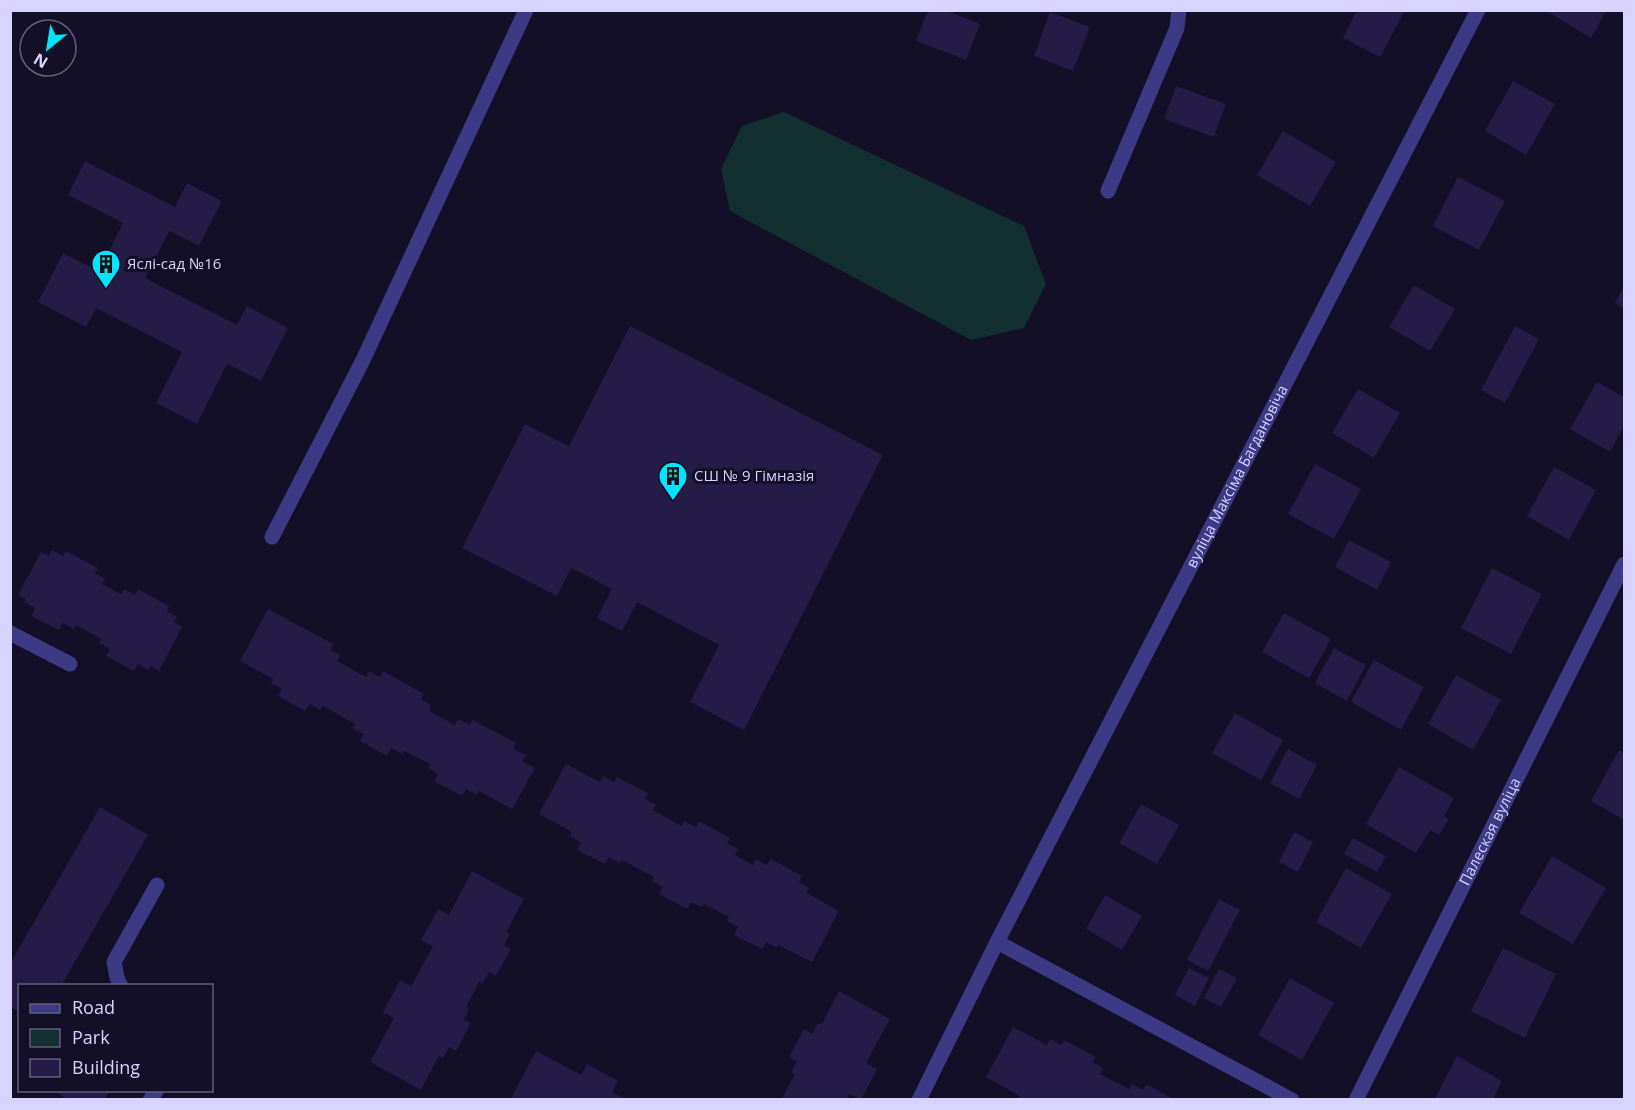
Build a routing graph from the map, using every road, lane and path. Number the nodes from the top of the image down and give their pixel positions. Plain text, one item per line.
1 (526, 10) edge
2 (1179, 10) edge
3 (1478, 10) edge
4 (1108, 191) dead end
5 (272, 537) dead end
6 (1624, 564) edge
7 (10, 633) edge
8 (70, 664) dead end
9 (157, 885) dead end
10 (997, 942) junction
11 (120, 984) edge
12 (919, 1100) edge
13 (1292, 1100) edge
14 (1356, 1100) edge

1 - 5 street
2 - 4 street
3 - 10 street, вуліца Максіма Багдановіча
6 - 14 street, Палеская вуліца
7 - 8 street
9 - 11 street
10 - 12 street, вуліца Максіма Багдановіча
10 - 13 street

